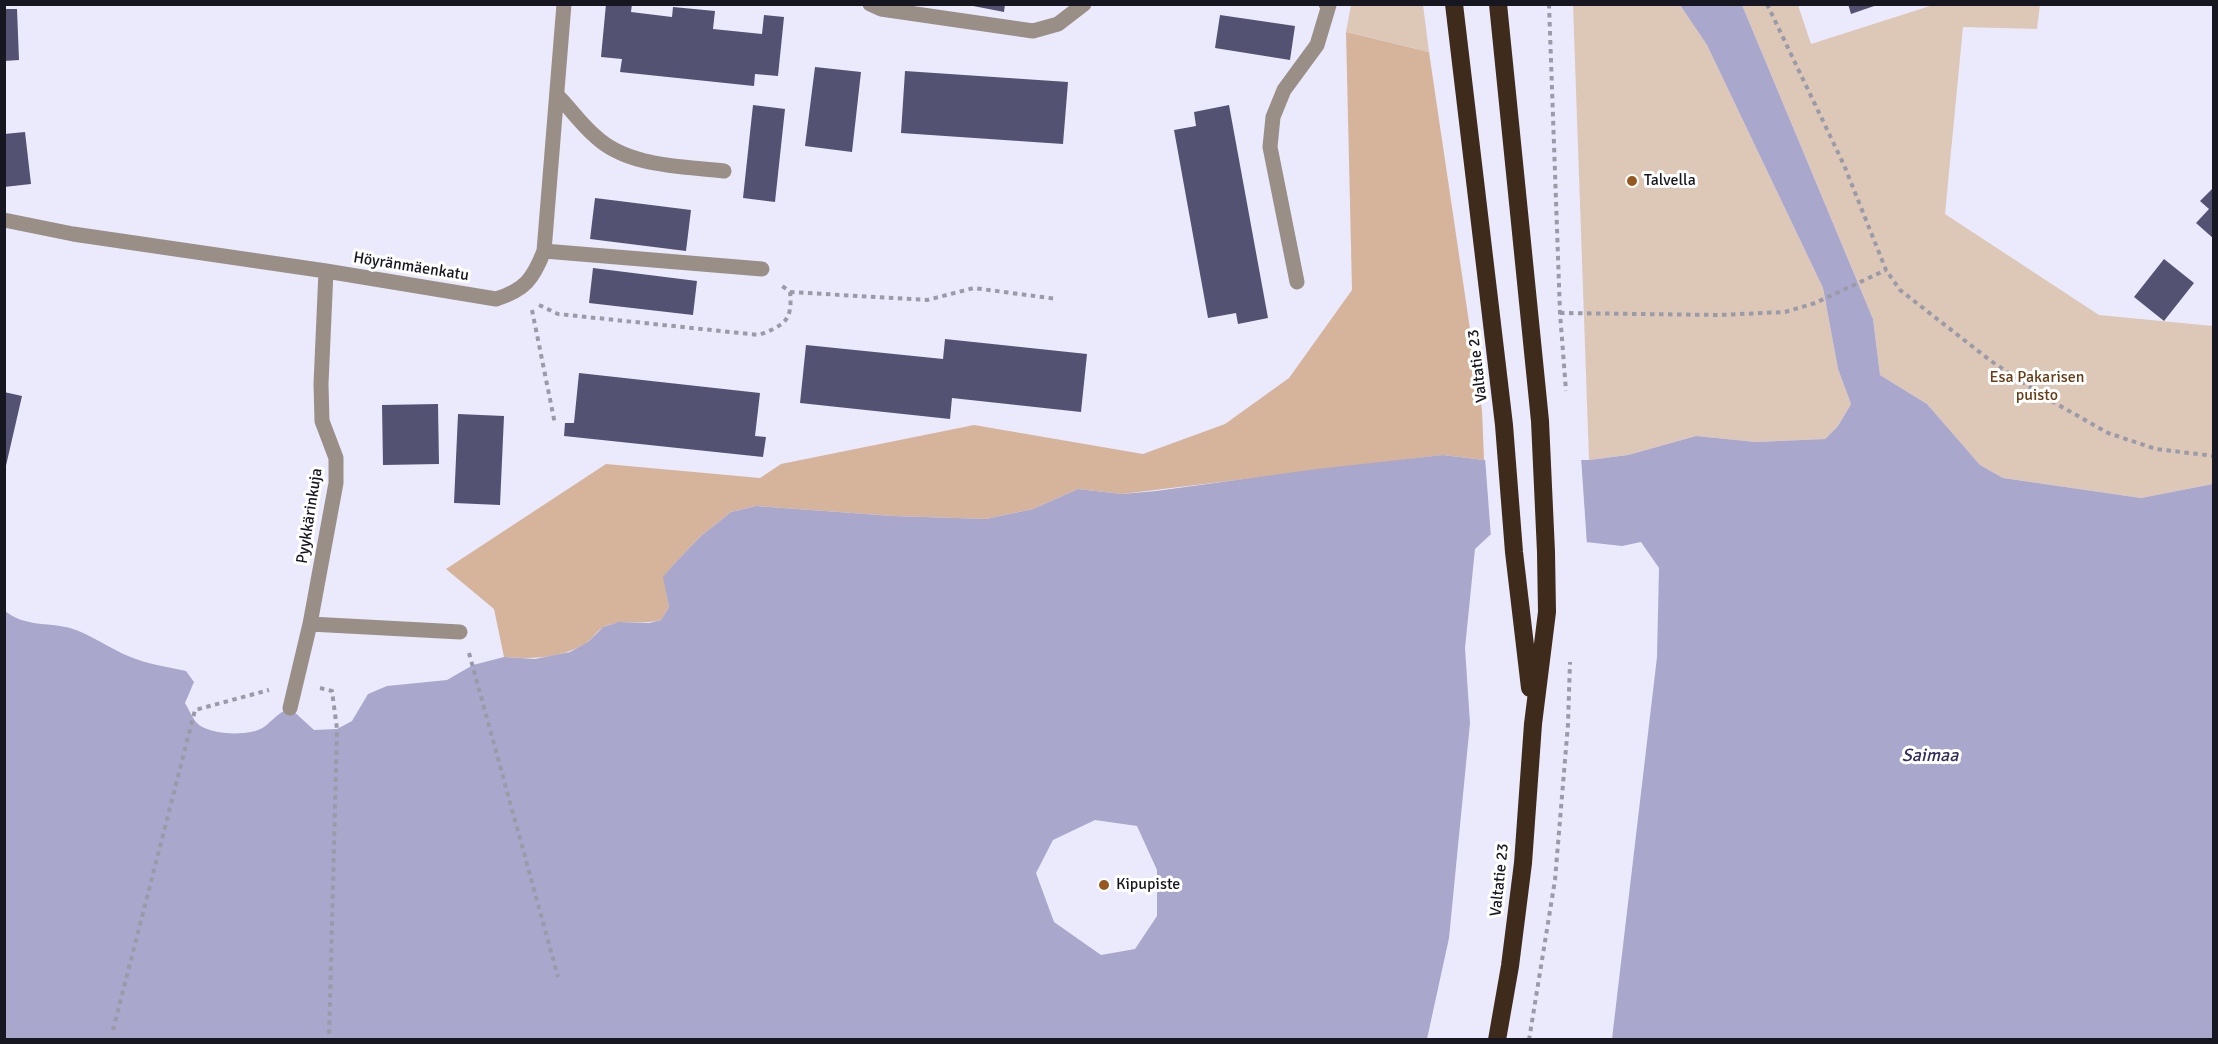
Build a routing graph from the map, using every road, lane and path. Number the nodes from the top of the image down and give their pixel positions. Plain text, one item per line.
1 (564, 4) edge
2 (870, 4) edge
3 (1084, 4) edge
4 (1455, 4) edge
5 (1498, 4) edge
6 (1549, 4) edge
7 (1767, 4) edge
8 (1328, 5) edge
9 (557, 94) junction
10 (724, 171) dead end
11 (4, 220) edge
12 (544, 251) junction
13 (762, 269) joint
14 (1886, 270) junction
15 (326, 271) junction
16 (1297, 282) dead end
17 (790, 292) junction
18 (1057, 299) dead end
19 (1560, 313) junction
20 (1566, 393) dead end
21 (555, 424) dead end
22 (2214, 456) edge
23 (310, 624) junction
24 (460, 632) dead end
25 (1570, 656) dead end
26 (473, 665) dead end
27 (296, 683) junction
28 (290, 708) dead end
29 (1533, 724) junction
30 (558, 977) dead end
31 (113, 1030) dead end
32 (329, 1040) edge
33 (1497, 1040) edge
34 (1528, 1040) edge

1 - 9 street, Höyränmäenkatu
2 - 3 street
4 - 29 highway, Valtatie 23
5 - 29 highway, Valtatie 23
6 - 19 path
7 - 14 path
8 - 16 street
9 - 10 street
9 - 12 street, Höyränmäenkatu
11 - 15 street, Höyränmäenkatu
12 - 13 street
12 - 15 street, Höyränmäenkatu
13 - 17 path
14 - 19 path
14 - 22 path
15 - 23 street, Pyykkärinkuja
17 - 18 path
17 - 21 path
19 - 20 path
23 - 24 street
23 - 27 street, Pyykkärinkuja
25 - 34 path
26 - 30 path
27 - 28 street, Pyykkärinkuja
27 - 31 path
27 - 32 path
29 - 33 highway, Valtatie 23

